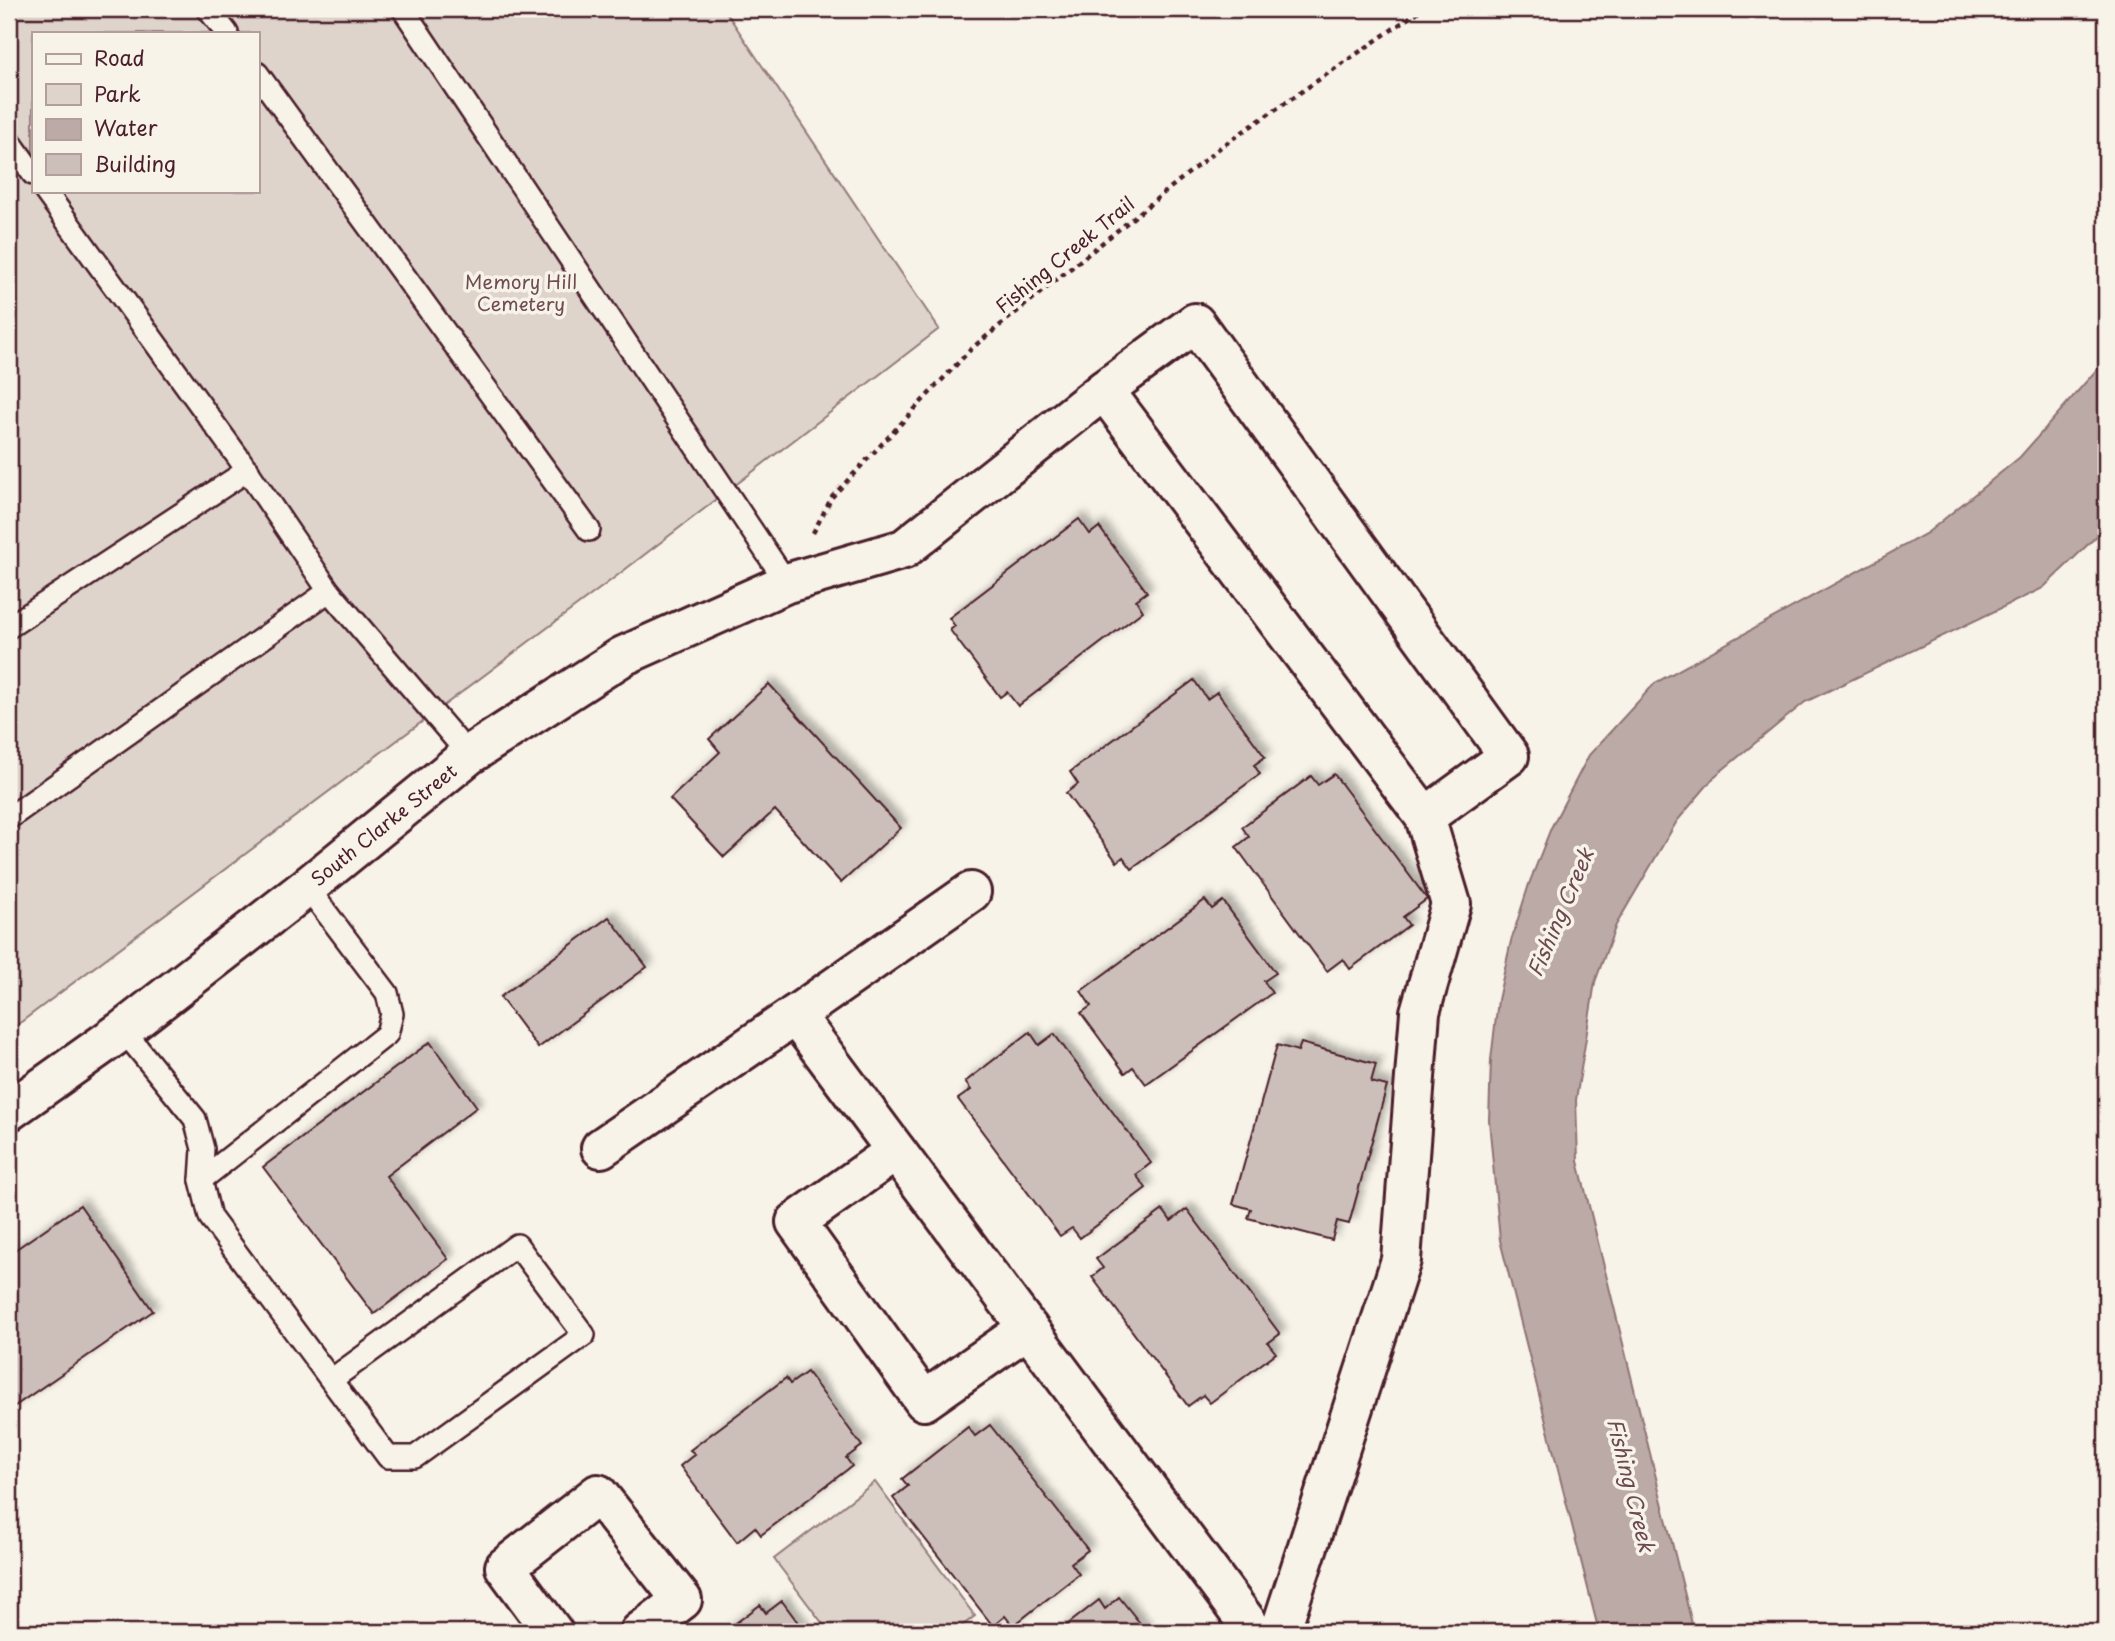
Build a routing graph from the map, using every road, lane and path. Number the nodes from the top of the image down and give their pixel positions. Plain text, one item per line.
1 (208, 9) edge
2 (403, 9) edge
3 (1422, 9) edge
4 (226, 32) edge
5 (259, 76) edge
6 (9, 140) edge
7 (32, 173) edge
8 (47, 192) edge
9 (1104, 390) junction
10 (248, 470) junction
11 (589, 530) dead end
12 (787, 583) junction
13 (329, 591) junction
14 (9, 627) edge
15 (469, 755) junction
16 (1425, 817) junction
17 (9, 818) edge
18 (307, 887) junction
19 (971, 892) dead end
20 (795, 1015) junction
21 (123, 1030) junction
22 (9, 1111) edge
23 (601, 1149) dead end
24 (896, 1152) junction
25 (201, 1180) junction
26 (1028, 1328) junction
27 (331, 1380) junction
28 (553, 1632) edge
29 (640, 1632) edge
30 (1254, 1632) edge
31 (1280, 1632) edge

1 - 4 lane
2 - 12 lane
3 - 12 path, Fishing Creek Trail
5 - 11 lane
6 - 7 lane
8 - 10 lane
9 - 12 street, South Clarke Street
9 - 16 street
9 - 16 street, South Clarke Street
10 - 13 lane
10 - 14 lane
12 - 15 street, South Clarke Street
13 - 15 lane
13 - 17 lane
15 - 18 street, South Clarke Street
16 - 31 street
18 - 21 street, South Clarke Street
18 - 25 lane
19 - 20 street
20 - 23 street
20 - 24 street
21 - 22 street, South Clarke Street
21 - 25 lane
24 - 26 street
24 - 26 street
25 - 27 lane
26 - 30 street
27 - 27 lane
28 - 29 street

